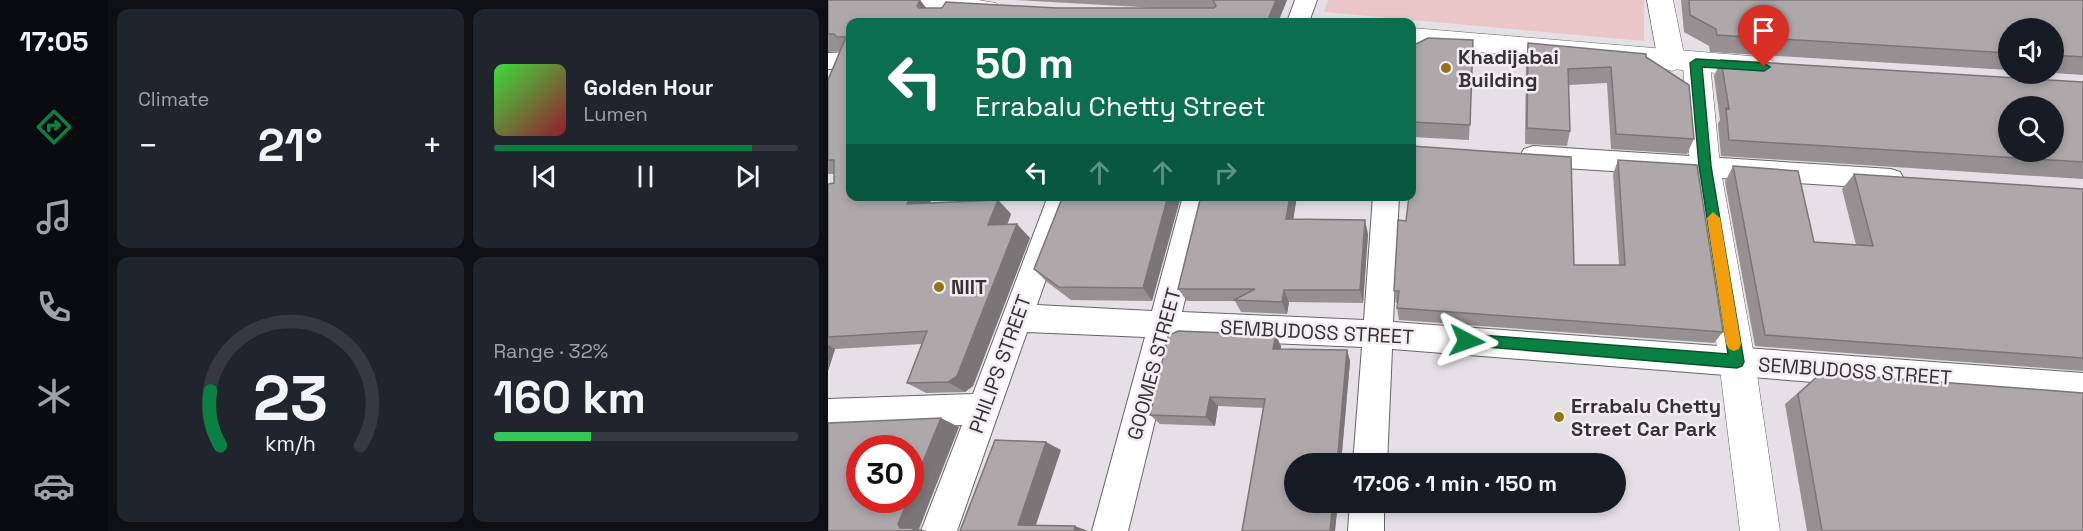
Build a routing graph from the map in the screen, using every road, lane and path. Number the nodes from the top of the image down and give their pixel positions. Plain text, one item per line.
1 (828, 0) edge
2 (1306, 0) edge
3 (1660, 0) edge
4 (1010, 10) edge
5 (947, 15) edge
6 (1299, 18) edge
7 (1416, 37) edge
8 (846, 60) edge
9 (828, 61) edge
10 (1684, 62) junction
11 (1790, 69) edge
12 (1506, 155) edge
13 (1705, 166) junction
14 (1918, 181) edge
15 (1060, 201) edge
16 (1196, 201) edge
17 (1386, 201) edge
18 (1017, 318) junction
19 (1164, 324) junction
20 (1377, 334) junction
21 (1737, 362) junction
22 (2083, 388) edge
23 (984, 410) junction
24 (828, 415) edge
25 (1371, 453) edge
26 (1366, 513) edge
27 (939, 531) edge
28 (1110, 531) edge
29 (1365, 531) edge
30 (1760, 531) edge

1 - 5 main road
2 - 6 street
3 - 10 main road
4 - 5 main road
7 - 10 main road
8 - 9 street
10 - 11 main road
10 - 13 main road
12 - 13 street
13 - 14 street
13 - 21 main road
15 - 18 street, PHILIPS STREET
16 - 19 street, GOOMES STREET
17 - 20 street
18 - 19 street, SEMBUDOSS STREET
18 - 23 street, PHILIPS STREET
19 - 20 street, SEMBUDOSS STREET
19 - 28 street, GOOMES STREET
20 - 21 street, SEMBUDOSS STREET
20 - 25 street
21 - 22 street, SEMBUDOSS STREET
21 - 30 main road
23 - 24 street
23 - 27 street, PHILIPS STREET
26 - 29 street

